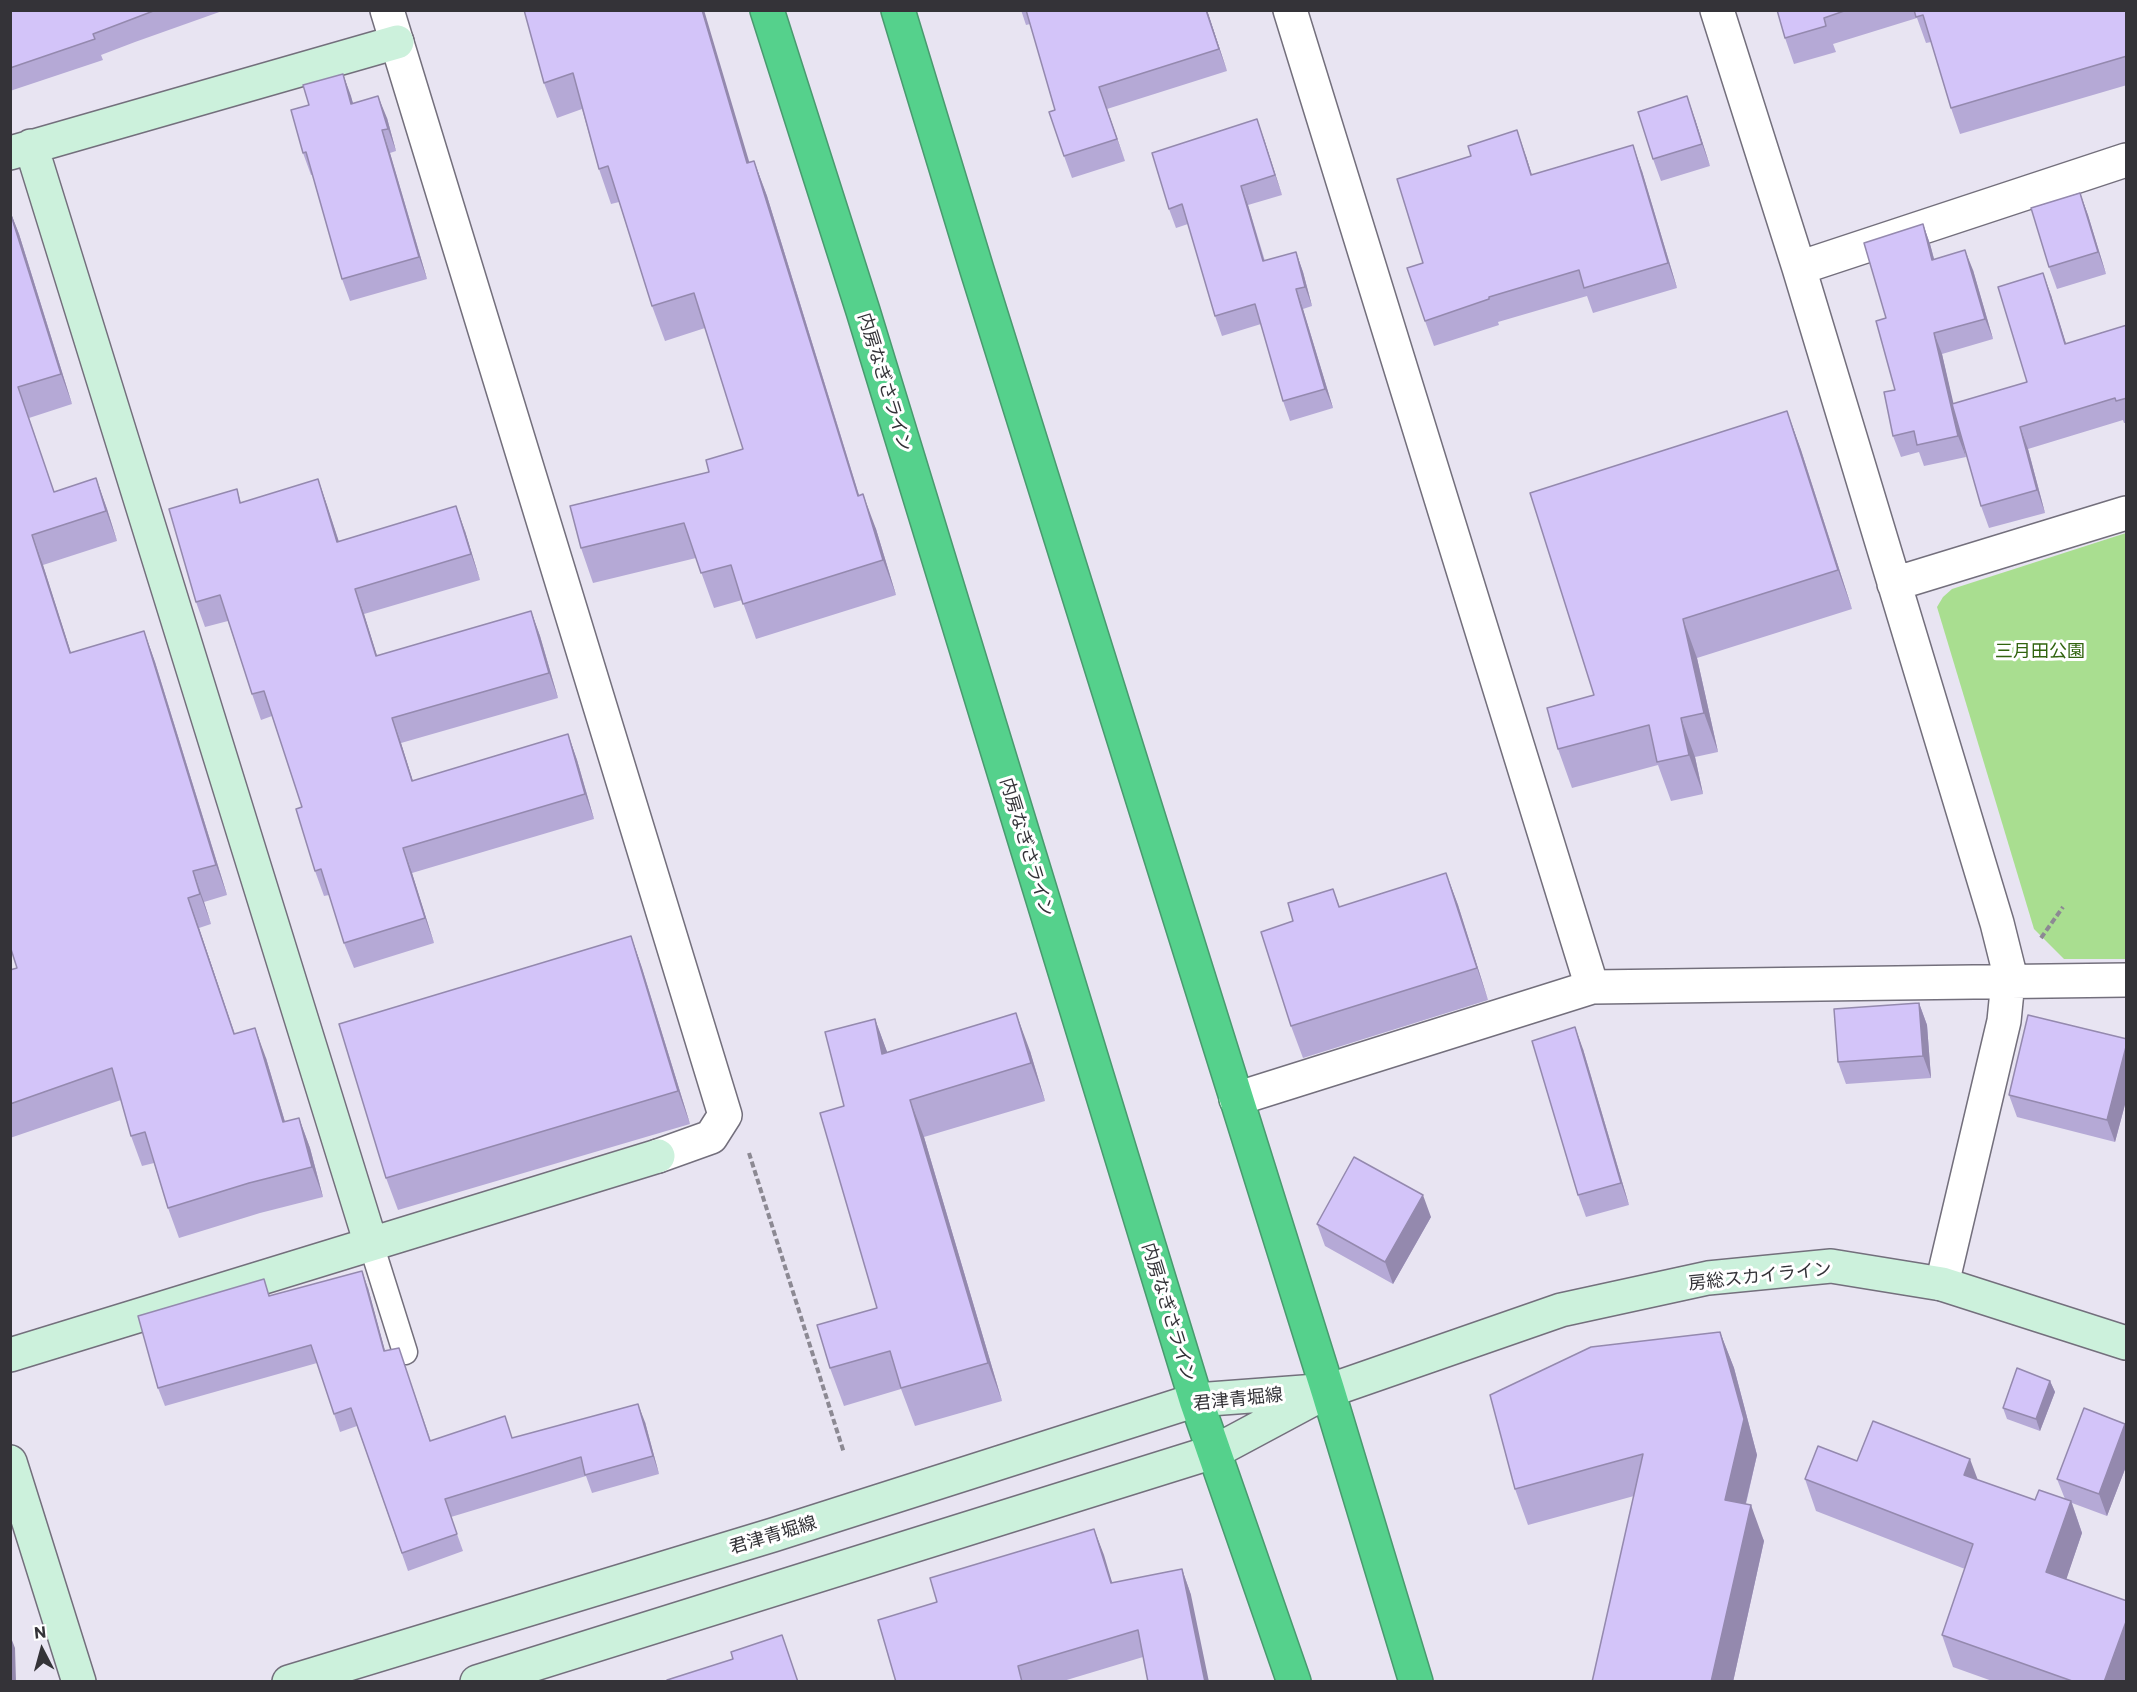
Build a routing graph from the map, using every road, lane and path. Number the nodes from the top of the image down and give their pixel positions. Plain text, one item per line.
1 (387, 10) edge
2 (767, 10) edge
3 (898, 10) edge
4 (1290, 10) edge
5 (1717, 10) edge
6 (397, 42) junction
7 (21, 150) edge
8 (2127, 160) edge
9 (1798, 268) junction
10 (2127, 513) edge
11 (1894, 584) junction
12 (2063, 907) dead end
13 (2041, 938) dead end
14 (2127, 980) edge
15 (2008, 981) junction
16 (1592, 987) junction
17 (1236, 1099) junction
18 (725, 1115) junction
19 (658, 1156) joint
20 (371, 1244) junction
21 (1942, 1284) junction
22 (2127, 1343) edge
23 (405, 1352) dead end
24 (10, 1355) edge
25 (1328, 1390) junction
26 (1196, 1400) junction
27 (1216, 1451) junction
28 (844, 1453) dead end
29 (10, 1462) edge
30 (79, 1682) edge
31 (289, 1682) edge
32 (477, 1682) edge
33 (1294, 1682) edge
34 (1416, 1682) edge

1 - 6 street
2 - 26 highway, 内房なぎさライン
3 - 17 highway
4 - 16 street
5 - 9 street
6 - 7 main road
6 - 18 street
7 - 20 main road
8 - 9 street
9 - 11 street
10 - 11 street
11 - 15 street
12 - 13 path
14 - 15 street
15 - 16 street
15 - 21 street
16 - 17 street
17 - 25 highway
18 - 19 street
18 - 28 path
19 - 20 main road
20 - 23 lane
20 - 24 main road
21 - 22 main road, 房総スカイライン
21 - 25 main road, 房総スカイライン
25 - 26 main road, 君津青堀線
25 - 27 main road, 君津青堀線
25 - 34 highway
26 - 27 highway, 内房なぎさライン
26 - 31 main road, 君津青堀線
27 - 32 main road, 君津青堀線
27 - 33 highway, 内房なぎさライン
29 - 30 main road

